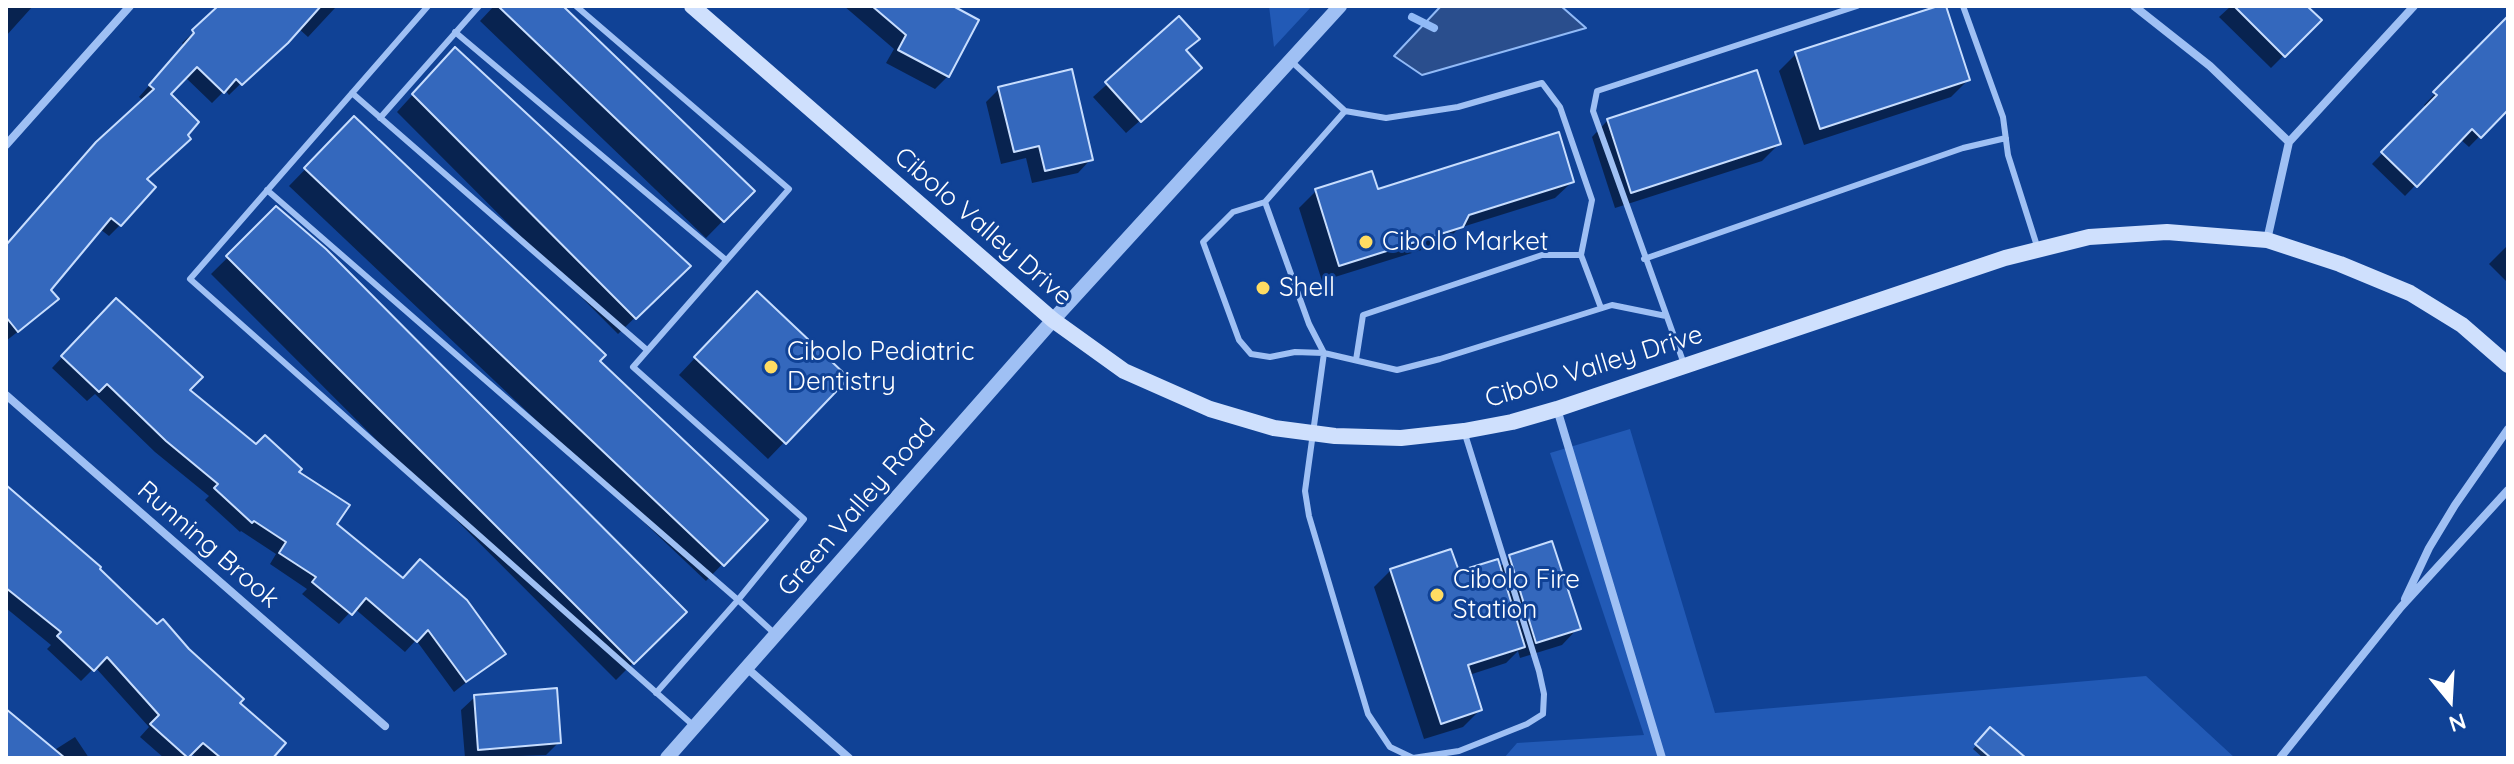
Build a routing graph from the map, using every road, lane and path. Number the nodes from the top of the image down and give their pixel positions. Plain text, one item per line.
1 (130, 6) edge
2 (428, 6) edge
3 (479, 6) edge
4 (576, 6) edge
5 (692, 6) edge
6 (1340, 6) edge
7 (1857, 6) edge
8 (1963, 6) edge
9 (2134, 6) edge
10 (2414, 6) edge
11 (455, 32) junction
12 (1291, 61) junction
13 (352, 93) junction
14 (1345, 111) junction
15 (380, 118) junction
16 (2006, 138) junction
17 (2289, 142) junction
18 (6, 145) edge
19 (267, 190) junction
20 (1265, 202) junction
21 (2267, 240) junction
22 (2038, 250) junction
23 (1581, 255) junction
24 (1644, 259) junction
25 (726, 260) junction
26 (1601, 308) junction
27 (1666, 316) junction
28 (1053, 320) junction
29 (647, 350) junction
30 (1324, 353) junction
31 (1356, 360) junction
32 (1684, 364) junction
33 (2508, 365) edge
34 (6, 395) edge
35 (1557, 409) junction
36 (2508, 429) edge
37 (1464, 431) junction
38 (1314, 434) junction
39 (2508, 490) edge
40 (738, 600) junction
41 (2401, 607) junction
42 (777, 636) junction
43 (748, 669) junction
44 (656, 693) junction
45 (385, 726) dead end
46 (695, 727) junction
47 (667, 758) edge
48 (849, 758) edge
49 (1662, 758) edge
50 (2280, 758) edge

1 - 18 street
2 - 13 lane
3 - 11 lane
4 - 25 lane
5 - 28 main road, Cibolo Valley Drive
6 - 12 street, Green Valley Road
7 - 24 lane
8 - 16 lane
9 - 17 street
10 - 17 street
11 - 15 lane
11 - 25 lane
12 - 14 lane
12 - 28 street, Green Valley Road
13 - 15 lane
13 - 19 lane
14 - 20 lane
14 - 23 lane
15 - 29 lane
16 - 22 lane
16 - 24 lane
17 - 21 street
19 - 40 lane
19 - 44 lane
20 - 30 lane
20 - 30 lane
21 - 22 main road, Cibolo Valley Drive
21 - 33 main road, Cibolo Valley Drive
22 - 32 main road, Cibolo Valley Drive
23 - 26 lane
23 - 31 lane
24 - 27 lane
25 - 29 lane
26 - 27 lane
26 - 31 lane
27 - 32 lane
28 - 38 main road, Cibolo Valley Drive
28 - 42 street, Green Valley Road
29 - 40 lane
30 - 31 lane
30 - 38 lane
32 - 35 main road, Cibolo Valley Drive
34 - 45 street, Running Brook
35 - 37 main road, Cibolo Valley Drive
35 - 49 street
36 - 41 street
37 - 38 main road, Cibolo Valley Drive
37 - 38 lane
39 - 41 street
40 - 42 lane
40 - 44 lane
41 - 50 street
42 - 43 street, Green Valley Road
43 - 46 street, Green Valley Road
43 - 48 street
44 - 46 lane
46 - 47 street, Green Valley Road

